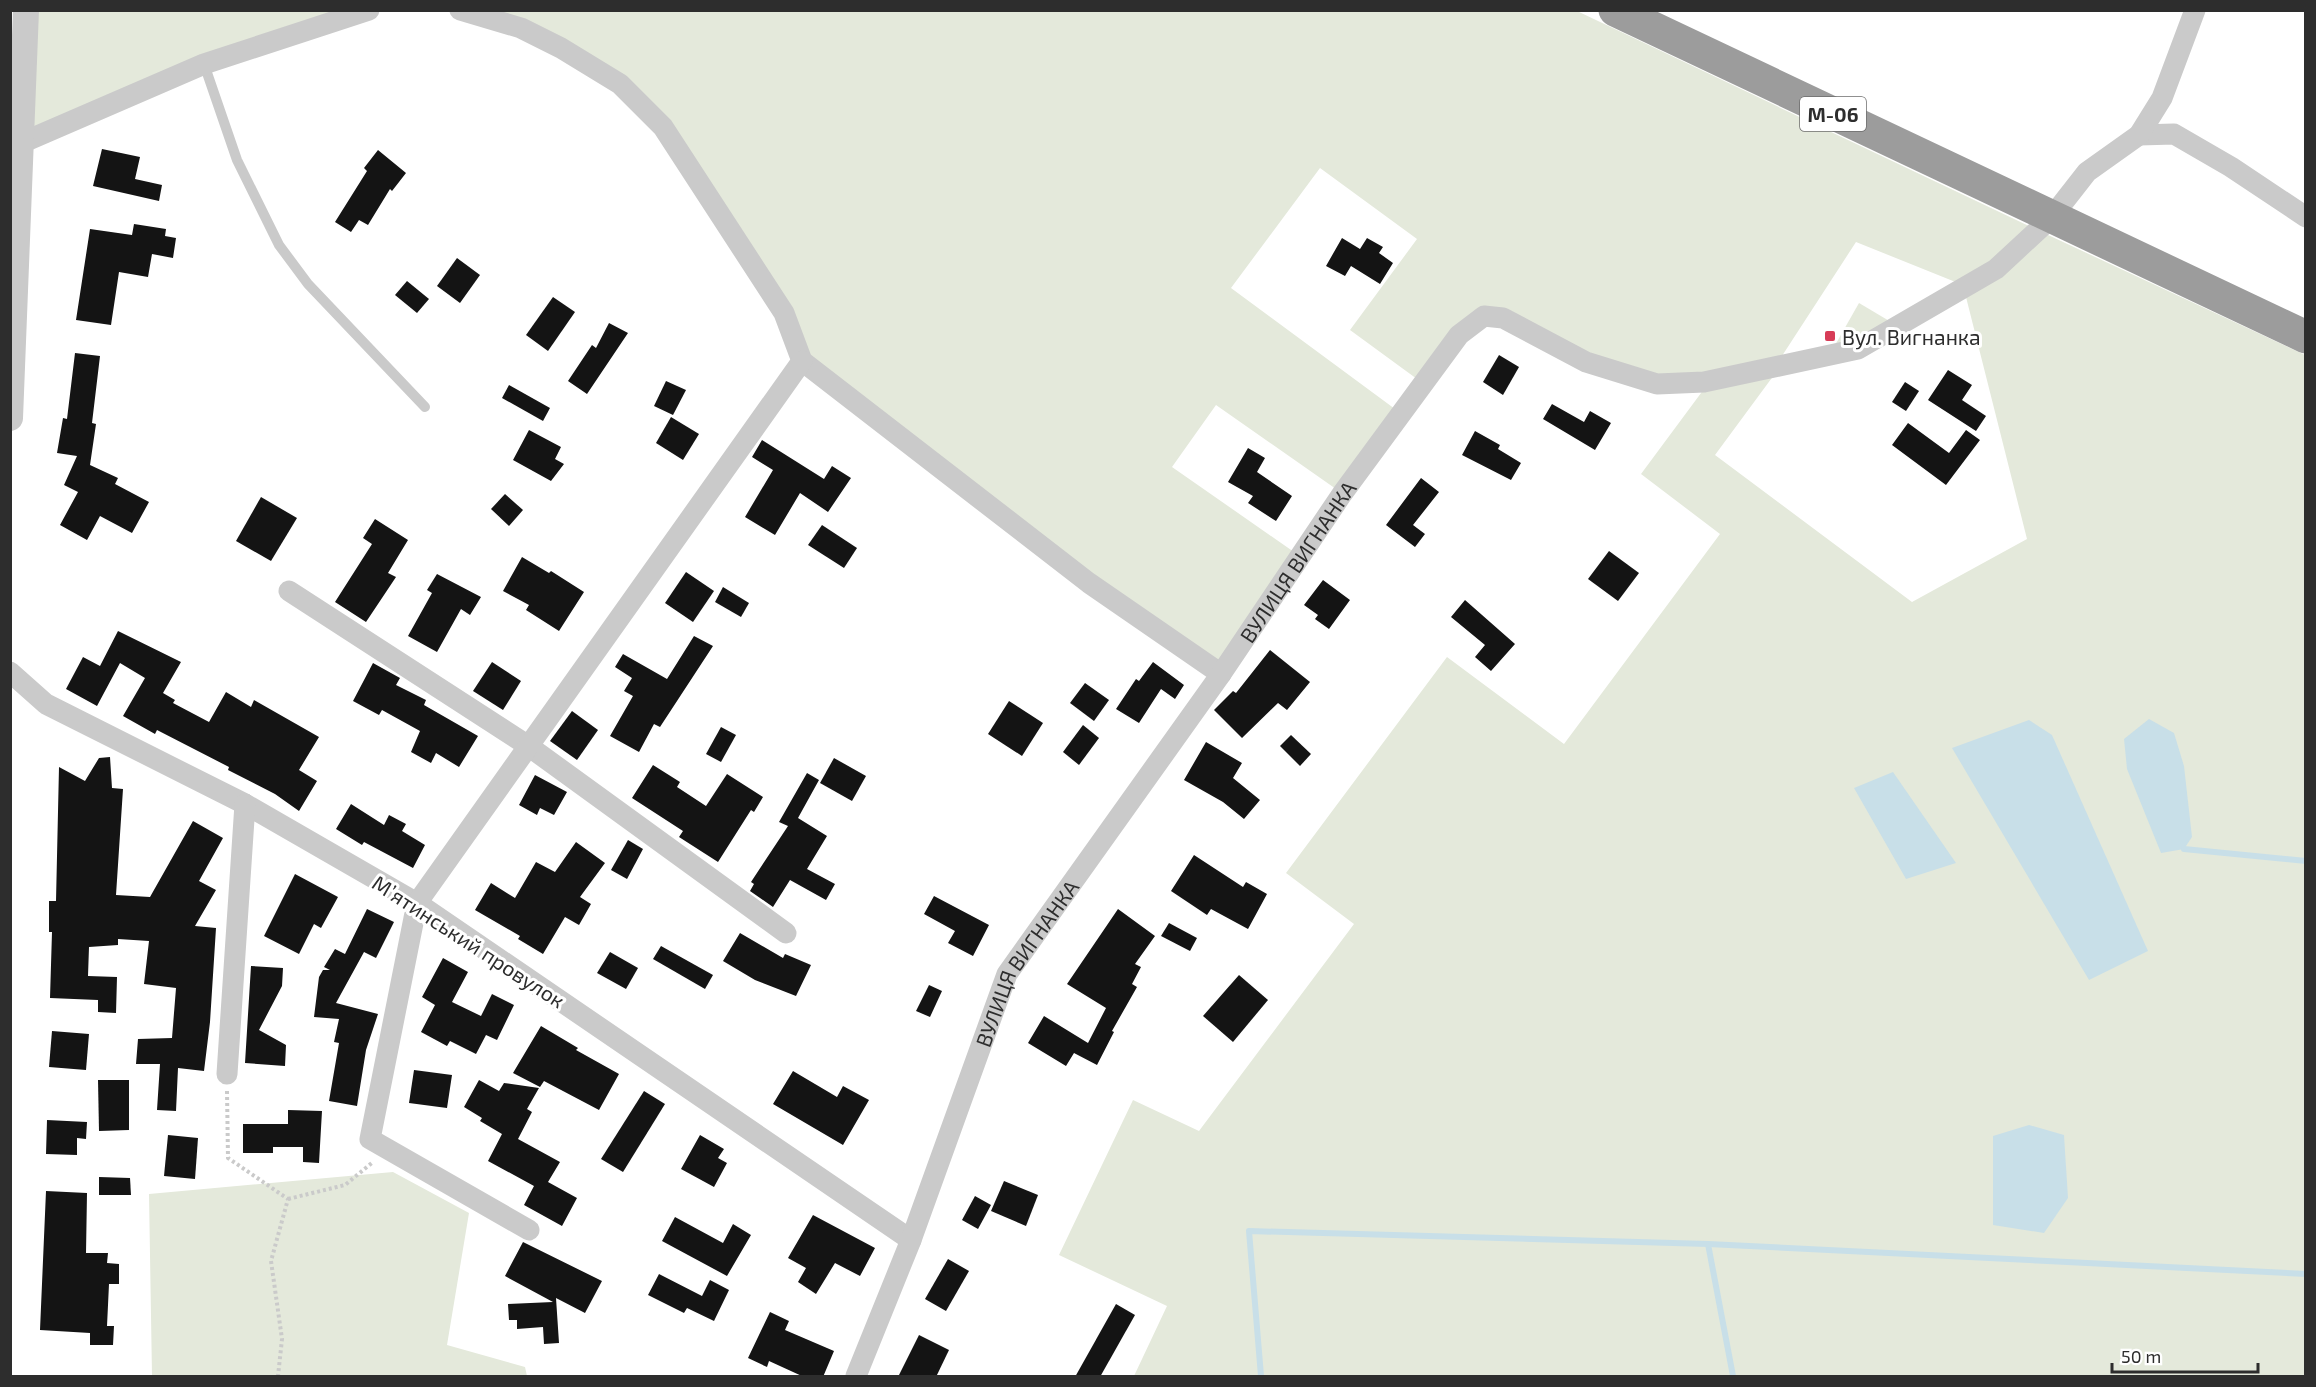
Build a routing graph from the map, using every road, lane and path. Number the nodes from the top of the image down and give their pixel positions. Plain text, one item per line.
1 (26, 10) edge
2 (369, 10) edge
3 (460, 10) edge
4 (1615, 10) edge
5 (2196, 10) edge
6 (204, 64) junction
7 (2139, 135) junction
8 (19, 144) junction
9 (2306, 217) edge
10 (2051, 218) junction
11 (2306, 337) edge
12 (802, 361) junction
13 (425, 407) dead end
14 (10, 418) edge
15 (289, 591) dead end
16 (10, 672) edge
17 (1221, 674) junction
18 (527, 745) junction
19 (245, 804) junction
20 (417, 903) junction
21 (786, 933) dead end
22 (227, 1074) joint
23 (388, 1150) junction
24 (288, 1199) junction
25 (529, 1230) dead end
26 (911, 1240) junction
27 (278, 1377) edge
28 (856, 1377) edge

1 - 8 street
2 - 6 street
3 - 12 street
4 - 10 highway, М-06
5 - 7 street
6 - 8 street
6 - 13 lane
7 - 9 street
7 - 10 street, ВУЛИЦЯ ВИГНАНКА
8 - 14 street
10 - 11 highway, М-06
10 - 17 street, ВУЛИЦЯ ВИГНАНКА
12 - 17 street
12 - 18 street
15 - 18 street
16 - 19 street, Мʼятинський провулок
17 - 26 street, ВУЛИЦЯ ВИГНАНКА
18 - 20 street
18 - 21 street
19 - 20 street, Мʼятинський провулок
19 - 22 street
20 - 23 street
20 - 26 street, Мʼятинський провулок
22 - 24 path
23 - 24 path
23 - 25 street
24 - 27 path
26 - 28 street, ВУЛИЦЯ ВИГНАНКА

